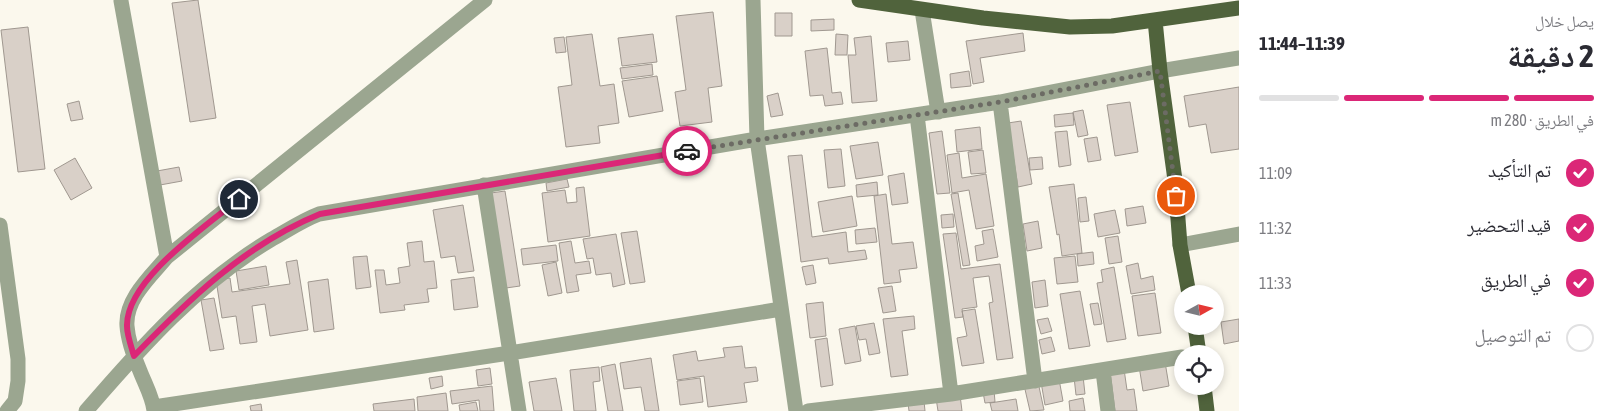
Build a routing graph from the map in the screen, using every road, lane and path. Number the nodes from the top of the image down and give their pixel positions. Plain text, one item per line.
1 (485, 0) edge
2 (753, 0) edge
3 (859, 0) edge
4 (121, 1) edge
5 (1239, 8) edge
6 (922, 10) junction
7 (1155, 20) junction
8 (1239, 58) edge
9 (1160, 71) junction
10 (1000, 102) junction
11 (938, 112) junction
12 (917, 115) junction
13 (757, 139) junction
14 (484, 185) junction
15 (0, 226) edge
16 (1239, 234) edge
17 (1180, 245) junction
18 (167, 257) junction
19 (1187, 285) edge
20 (781, 309) junction
21 (510, 354) junction
22 (134, 356) junction
23 (1174, 358) edge
24 (1102, 371) junction
25 (1036, 381) junction
26 (951, 394) junction
27 (1205, 395) edge
28 (154, 409) edge
29 (7, 411) edge
30 (86, 411) edge
31 (518, 411) edge
32 (796, 411) edge
33 (808, 411) edge
34 (1108, 411) edge
35 (1208, 411) edge

1 - 18 street
2 - 13 street
3 - 6 main road
4 - 18 street
5 - 7 main road
6 - 7 main road
6 - 11 street
7 - 9 main road
8 - 9 street
9 - 10 street
9 - 17 main road
10 - 11 street
10 - 25 street
11 - 12 street
12 - 13 street
12 - 26 street
13 - 14 street
13 - 20 street
14 - 21 street
14 - 22 street
15 - 29 street
16 - 17 street
17 - 19 main road
18 - 22 street
20 - 21 street
20 - 32 street
21 - 28 street
21 - 31 street
22 - 28 street
22 - 30 street
23 - 24 street
24 - 25 street
24 - 34 street
25 - 26 street
26 - 33 street
27 - 35 main road

